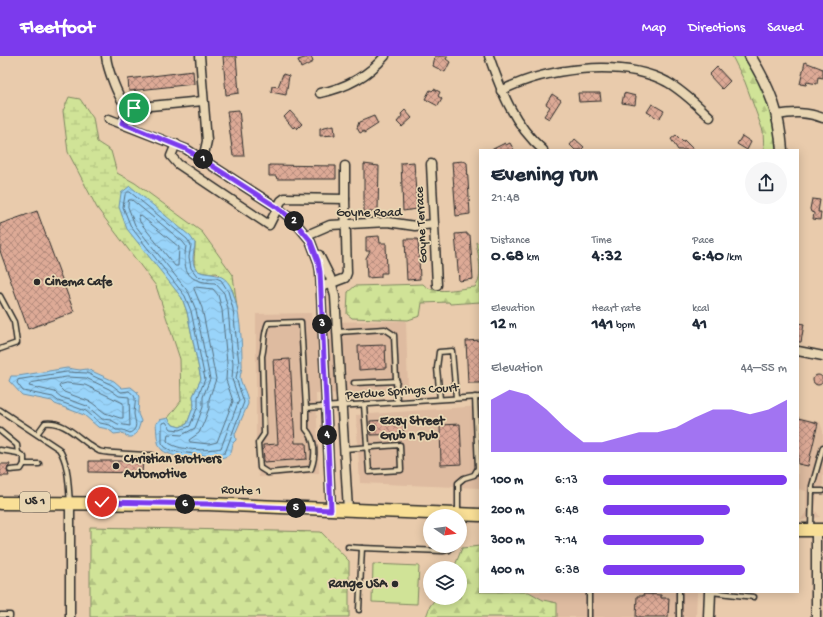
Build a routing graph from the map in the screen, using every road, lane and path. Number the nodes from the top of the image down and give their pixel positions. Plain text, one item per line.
1 (106, 56) edge
2 (200, 56) edge
3 (385, 56) edge
4 (490, 56) edge
5 (750, 56) edge
6 (501, 91) junction
7 (320, 93) dead end
8 (204, 101) junction
9 (129, 108) junction
10 (777, 115) junction
11 (710, 117) dead end
12 (823, 118) edge
13 (109, 119) dead end
14 (122, 123) junction
15 (176, 144) junction
16 (542, 149) edge
17 (782, 149) edge
18 (203, 159) junction
19 (431, 164) dead end
20 (345, 166) dead end
21 (345, 198) junction
22 (278, 208) junction
23 (346, 224) junction
24 (434, 224) junction
25 (307, 235) junction
26 (315, 250) junction
27 (332, 283) junction
28 (437, 285) dead end
29 (321, 287) junction
30 (0, 296) edge
31 (337, 332) junction
32 (0, 349) edge
33 (799, 351) edge
34 (823, 356) edge
35 (397, 382) junction
36 (354, 383) dead end
37 (475, 397) junction
38 (479, 397) edge
39 (456, 398) junction
40 (440, 400) junction
41 (397, 402) junction
42 (364, 405) junction
43 (341, 406) junction
44 (326, 407) junction
45 (306, 408) junction
46 (0, 410) edge
47 (0, 431) edge
48 (37, 434) junction
49 (823, 447) edge
50 (367, 448) junction
51 (344, 449) junction
52 (0, 450) edge
53 (18, 453) junction
54 (152, 455) dead end
55 (24, 464) junction
56 (39, 464) dead end
57 (10, 470) dead end
58 (812, 491) junction
59 (823, 491) edge
60 (70, 502) junction
61 (0, 503) edge
62 (458, 509) edge
63 (331, 510) junction
64 (348, 510) junction
65 (423, 513) edge
66 (467, 515) edge
67 (479, 515) edge
68 (799, 530) edge
69 (817, 530) edge
70 (348, 547) dead end
71 (362, 548) junction
72 (423, 550) edge
73 (588, 593) edge
74 (679, 593) edge
75 (710, 593) edge
76 (719, 593) edge
77 (754, 597) dead end
78 (359, 610) dead end
79 (0, 615) edge
80 (10, 617) edge
81 (70, 617) edge
82 (589, 617) edge
83 (679, 617) edge
84 (709, 617) edge
85 (816, 617) edge

1 - 9 street
2 - 8 street
3 - 7 street
4 - 6 street
5 - 10 street
6 - 11 street
6 - 16 street
8 - 9 street
8 - 18 street
9 - 14 street
10 - 12 street
10 - 17 street
13 - 14 street
14 - 15 street
15 - 18 street
15 - 22 street
18 - 22 street
19 - 24 street, Goyne Terrace
20 - 21 street
21 - 22 street
21 - 23 street
22 - 25 street
23 - 24 street, Goyne Road
23 - 25 street, Goyne Road
23 - 27 street
24 - 28 street, Goyne Terrace
25 - 26 street
26 - 27 street
26 - 29 street
27 - 29 street
27 - 31 street
29 - 44 street
30 - 32 lane
31 - 35 lane
31 - 43 street
33 - 34 street
35 - 36 lane
35 - 41 lane
37 - 38 lane, Perdue Springs Court
37 - 39 lane, Perdue Springs Court
37 - 62 lane
39 - 40 lane, Perdue Springs Court
39 - 40 lane
40 - 41 lane, Perdue Springs Court
41 - 42 lane, Perdue Springs Court
42 - 43 lane, Perdue Springs Court
42 - 50 lane
43 - 44 lane, Perdue Springs Court
43 - 51 street
44 - 45 lane, Perdue Springs Court
44 - 63 street
45 - 45 lane
46 - 48 lane
47 - 53 lane
48 - 54 lane
48 - 60 lane
49 - 58 lane
50 - 50 lane
50 - 51 lane
51 - 64 street
52 - 53 lane
53 - 55 lane
55 - 56 lane
55 - 57 lane
58 - 59 lane
58 - 69 lane
60 - 61 main road, Route 1 / US 1
60 - 63 main road, Route 1 / US 1
60 - 81 street
63 - 64 main road, Route 1 / US 1
64 - 65 main road, Route 1 / US 1
66 - 67 main road, Route 1 / US 1
68 - 69 main road
69 - 85 street
70 - 71 lane
71 - 72 lane
71 - 78 lane
73 - 82 lane
74 - 83 lane
75 - 84 street
76 - 77 lane
79 - 80 lane

